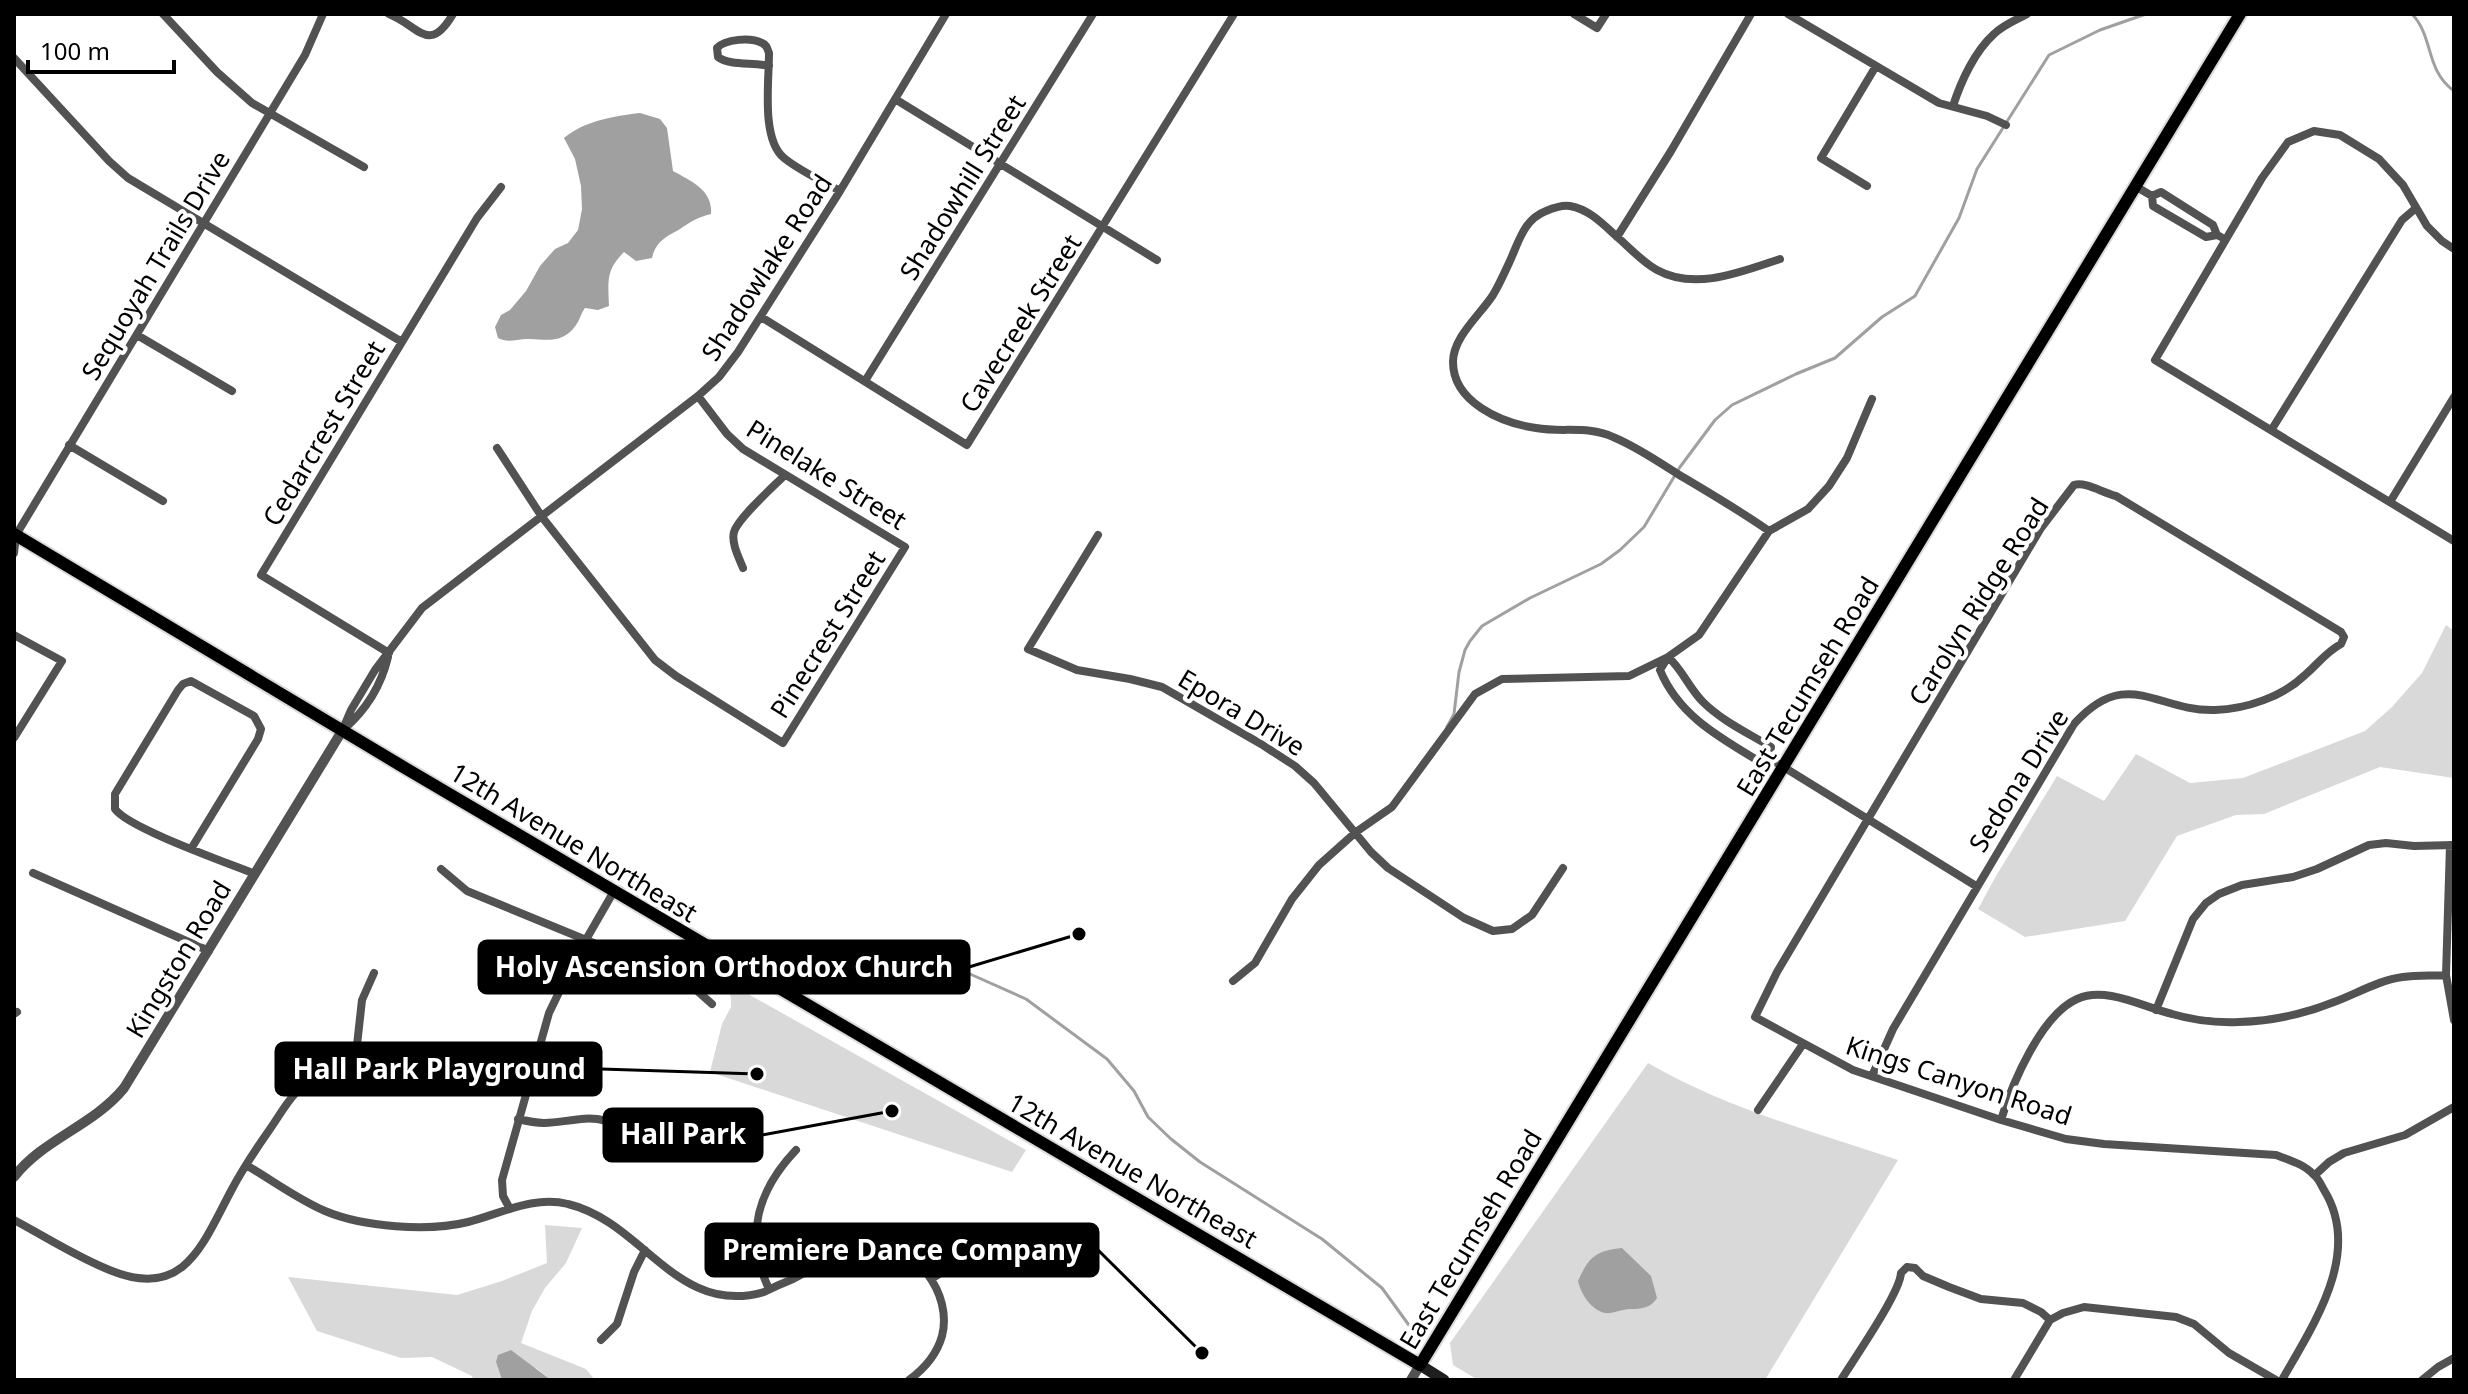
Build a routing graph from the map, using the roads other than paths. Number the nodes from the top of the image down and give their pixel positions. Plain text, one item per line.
1 (163, 14) edge
2 (323, 14) edge
3 (389, 14) edge
4 (453, 14) edge
5 (946, 14) edge
6 (1093, 14) edge
7 (1234, 14) edge
8 (1574, 14) edge
9 (1606, 14) edge
10 (1751, 14) edge
11 (1788, 14) edge
12 (2025, 14) edge
13 (2240, 14) edge
14 (14, 58) edge
15 (769, 66) junction
16 (1876, 66) junction
17 (895, 99) junction
18 (1953, 106) junction
19 (270, 113) junction
20 (2006, 125) dead end
21 (1001, 163) junction
22 (364, 167) dead end
23 (1867, 186) dead end
24 (2135, 186) junction
25 (501, 187) dead end
26 (840, 191) junction
27 (2152, 196) junction
28 (2416, 208) junction
29 (204, 224) junction
30 (1103, 227) junction
31 (1617, 237) junction
32 (2221, 237) junction
33 (2454, 249) edge
34 (1780, 259) dead end
35 (1157, 260) dead end
36 (761, 317) junction
37 (137, 335) junction
38 (402, 342) junction
39 (865, 381) junction
40 (232, 391) dead end
41 (698, 396) junction
42 (2454, 397) edge
43 (1872, 399) dead end
44 (2272, 429) junction
45 (69, 445) junction
46 (497, 448) dead end
47 (785, 475) junction
48 (163, 501) dead end
49 (2390, 502) junction
50 (542, 517) junction
51 (1769, 531) junction
52 (15, 535) edge
53 (1098, 535) dead end
54 (2454, 541) edge
55 (905, 547) joint
56 (14, 553) edge
57 (743, 568) dead end
58 (14, 635) edge
59 (2341, 644) joint
60 (389, 653) junction
61 (1668, 657) junction
62 (342, 731) junction
63 (14, 738) edge
64 (1769, 758) junction
65 (1784, 766) junction
66 (1868, 819) junction
67 (1356, 832) junction
68 (2452, 845) edge
69 (191, 849) junction
70 (1563, 868) dead end
71 (441, 869) dead end
72 (33, 873) dead end
73 (255, 874) junction
74 (1976, 886) junction
75 (614, 891) junction
76 (585, 940) junction
77 (209, 951) junction
78 (374, 973) dead end
79 (2446, 975) junction
80 (1233, 981) dead end
81 (712, 1004) dead end
82 (2156, 1010) junction
83 (1755, 1017) joint
84 (2454, 1020) edge
85 (1803, 1044) junction
86 (532, 1067) junction
87 (354, 1072) junction
88 (1872, 1076) junction
89 (2454, 1107) edge
90 (1758, 1110) dead end
91 (518, 1119) junction
92 (2001, 1120) junction
93 (796, 1150) dead end
94 (659, 1154) dead end
95 (246, 1165) junction
96 (2315, 1175) junction
97 (14, 1177) edge
98 (510, 1209) junction
99 (14, 1220) edge
100 (645, 1250) junction
101 (976, 1251) dead end
102 (931, 1279) junction
103 (769, 1289) junction
104 (2050, 1320) junction
105 (601, 1340) dead end
106 (2454, 1358) edge
107 (1420, 1365) junction
108 (913, 1379) edge
109 (1411, 1380) edge
110 (1444, 1380) edge
111 (1841, 1380) edge
112 (2015, 1380) edge
113 (2279, 1380) edge
114 (2422, 1380) edge

1 - 19 street
2 - 19 street, Sequoyah Trails Drive
3 - 4 street
5 - 17 street, Shadowlake Road
6 - 21 street, Shadowhill Street
7 - 30 street, Cavecreek Street
8 - 9 street
10 - 31 street
11 - 16 street
12 - 18 street
13 - 24 main road, East Tecumseh Road
14 - 29 street
15 - 15 street
15 - 26 street
16 - 18 street
16 - 23 street
17 - 21 street
17 - 26 street, Shadowlake Road
18 - 20 street
19 - 22 street
19 - 29 street, Sequoyah Trails Drive
21 - 30 street
21 - 39 street, Shadowhill Street
24 - 27 street
24 - 65 main road, East Tecumseh Road
25 - 38 street, Cedarcrest Street
26 - 36 street, Shadowlake Road
27 - 32 street
27 - 32 street
28 - 32 street
28 - 33 street
28 - 44 street
29 - 37 street, Sequoyah Trails Drive
29 - 38 street
30 - 35 street
30 - 39 street, Cavecreek Street
31 - 34 street
31 - 51 street
32 - 44 street
36 - 39 street, Cavecreek Street
36 - 41 street, Shadowlake Road
37 - 40 street
37 - 45 street, Sequoyah Trails Drive
38 - 60 street, Cedarcrest Street
41 - 47 street, Pinelake Street
41 - 50 street, Shadowlake Road
42 - 49 street
43 - 51 street
44 - 49 street
45 - 48 street
45 - 52 street, Sequoyah Trails Drive
46 - 50 street
47 - 55 street, Pinelake Street
47 - 57 street
49 - 54 street
50 - 55 street, Pinecrest Street
50 - 60 street, Shadowlake Road
51 - 61 street
52 - 56 street
52 - 62 main road, 12th Avenue Northeast
53 - 67 street, Epora Drive
58 - 63 street
59 - 66 street, Carolyn Ridge Road
59 - 74 street, Sedona Drive
60 - 62 street, Shadowlake Road
61 - 64 street
61 - 64 street
61 - 67 street
62 - 73 street, Kingston Road
62 - 75 main road, 12th Avenue Northeast
64 - 65 street
65 - 66 street
65 - 107 main road, East Tecumseh Road
66 - 74 street
66 - 83 street, Carolyn Ridge Road
67 - 70 street
67 - 80 street
68 - 79 street
68 - 82 street
69 - 69 street
69 - 73 street
71 - 76 street
72 - 77 street
73 - 77 street, Kingston Road
74 - 88 street, Sedona Drive
75 - 76 street
75 - 107 main road, 12th Avenue Northeast
76 - 81 street
76 - 86 street
77 - 97 street, Kingston Road
78 - 87 street
79 - 82 street
79 - 84 street
82 - 92 street
83 - 85 street, Kings Canyon Road
85 - 88 street, Kings Canyon Road
85 - 90 street
86 - 87 street
86 - 91 street
87 - 95 street
88 - 92 street, Kings Canyon Road
89 - 96 street
91 - 94 street
91 - 98 street
92 - 96 street, Kings Canyon Road
93 - 103 street
95 - 98 street
95 - 99 street
96 - 113 street
98 - 100 street
100 - 103 street
100 - 105 street
101 - 102 street
102 - 103 street
102 - 108 street
104 - 111 street
104 - 112 street
104 - 113 street
106 - 114 street
107 - 109 street, East Tecumseh Road
107 - 110 main road, 12th Avenue Northeast

